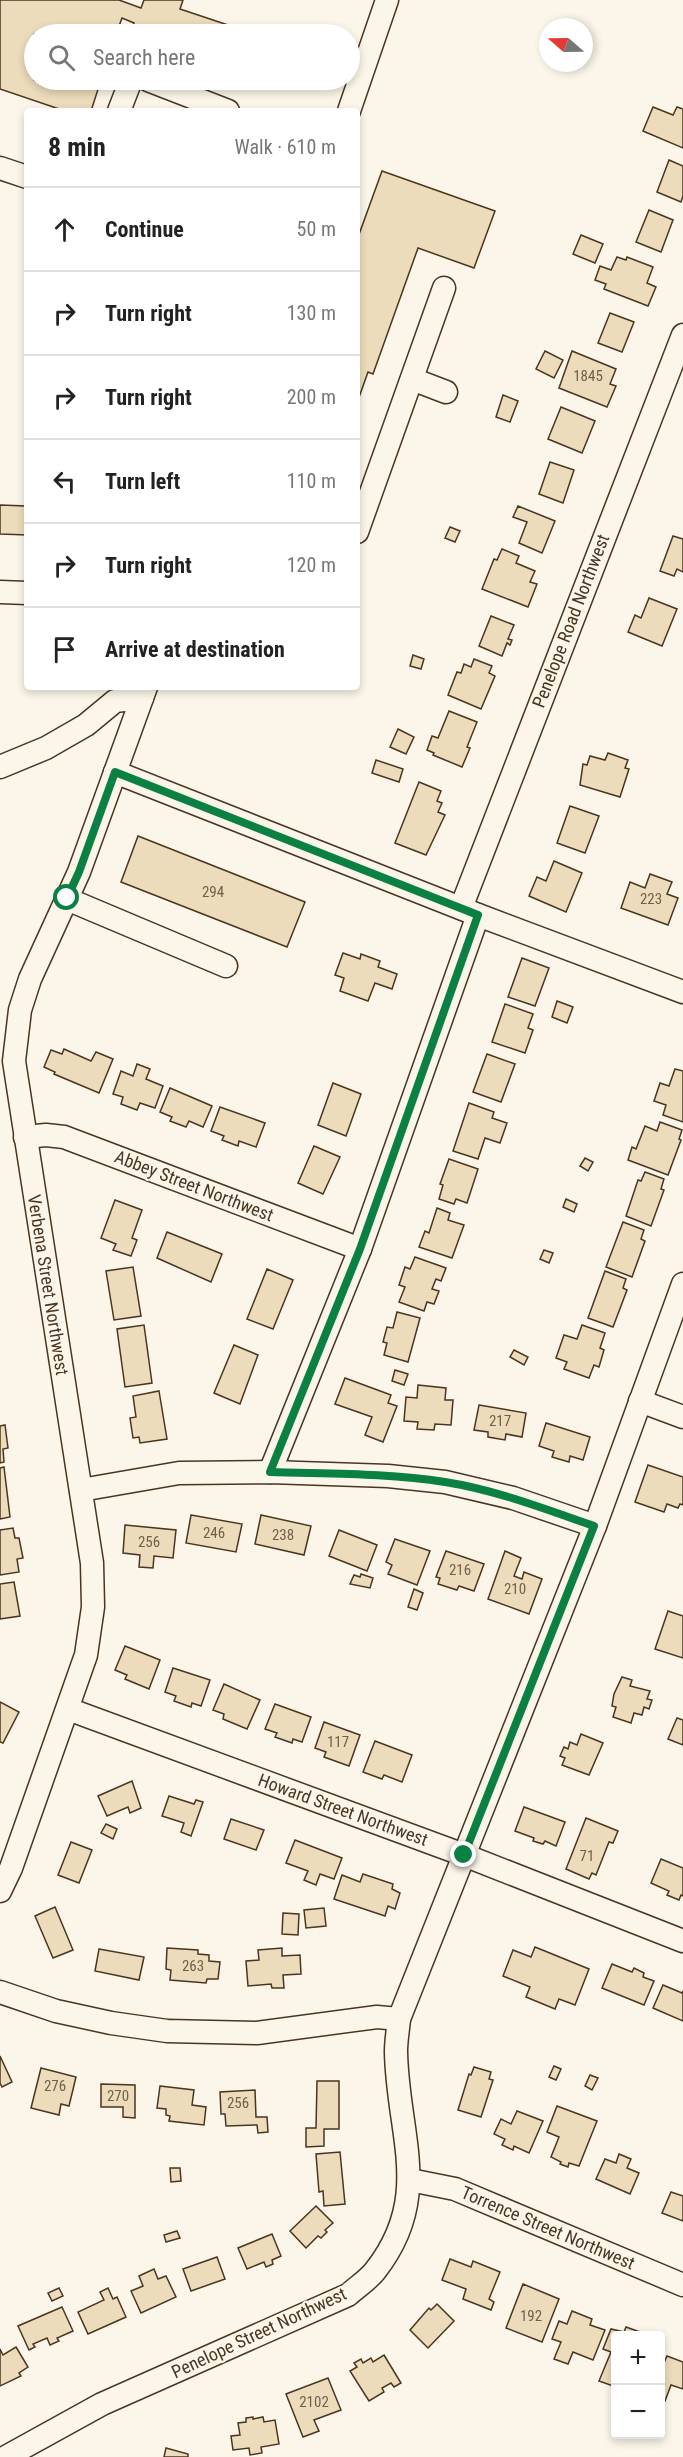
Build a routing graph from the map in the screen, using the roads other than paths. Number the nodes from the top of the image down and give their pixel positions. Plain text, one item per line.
1 (387, 0) edge
2 (360, 77) edge
3 (127, 90) edge
4 (163, 90) edge
5 (355, 90) edge
6 (182, 102) edge
7 (120, 108) edge
8 (213, 108) edge
9 (349, 108) edge
10 (0, 168) edge
11 (24, 176) edge
12 (444, 288) dead end
13 (683, 335) edge
14 (412, 380) junction
15 (446, 392) dead end
16 (360, 524) edge
17 (0, 592) edge
18 (24, 593) edge
19 (144, 692) edge
20 (0, 767) edge
21 (115, 772) junction
22 (67, 898) junction
23 (469, 912) junction
24 (226, 966) dead end
25 (683, 992) edge
26 (25, 1137) junction
27 (360, 1249) junction
28 (683, 1284) edge
29 (640, 1401) junction
30 (683, 1417) edge
31 (270, 1472) junction
32 (81, 1490) junction
33 (594, 1526) junction
34 (68, 1709) junction
35 (464, 1855) junction
36 (0, 1891) edge
37 (683, 1941) edge
38 (0, 1992) edge
39 (399, 2019) junction
40 (410, 2180) junction
41 (683, 2285) edge
42 (6, 2457) edge

1 - 2 street
3 - 7 street
4 - 6 street
5 - 9 street
6 - 8 street
10 - 11 street
12 - 14 street
13 - 23 street, Penelope Road Northwest
14 - 15 street
14 - 16 street
17 - 18 street
19 - 20 street
19 - 21 street, Verbena Street Northwest
21 - 22 street, Verbena Street Northwest
21 - 23 street
22 - 24 street
22 - 26 street, Verbena Street Northwest
23 - 25 street
23 - 27 street, Penelope Road Northwest
26 - 27 street, Abbey Street Northwest
26 - 32 street, Verbena Street Northwest
27 - 31 street, Penelope Road Northwest
28 - 29 street, Penelope Street Northwest
29 - 30 street
29 - 33 street, Penelope Street Northwest
31 - 32 street
31 - 33 street
32 - 34 street, Verbena Street Northwest
33 - 35 street, Penelope Street Northwest
34 - 35 street, Howard Street Northwest
34 - 36 street, Verbena Street Northwest
35 - 37 street, Howard Street Northwest
35 - 39 street, Penelope Street Northwest
38 - 39 street
39 - 40 street, Penelope Street Northwest
40 - 41 street, Torrence Street Northwest
40 - 42 street, Penelope Street Northwest

